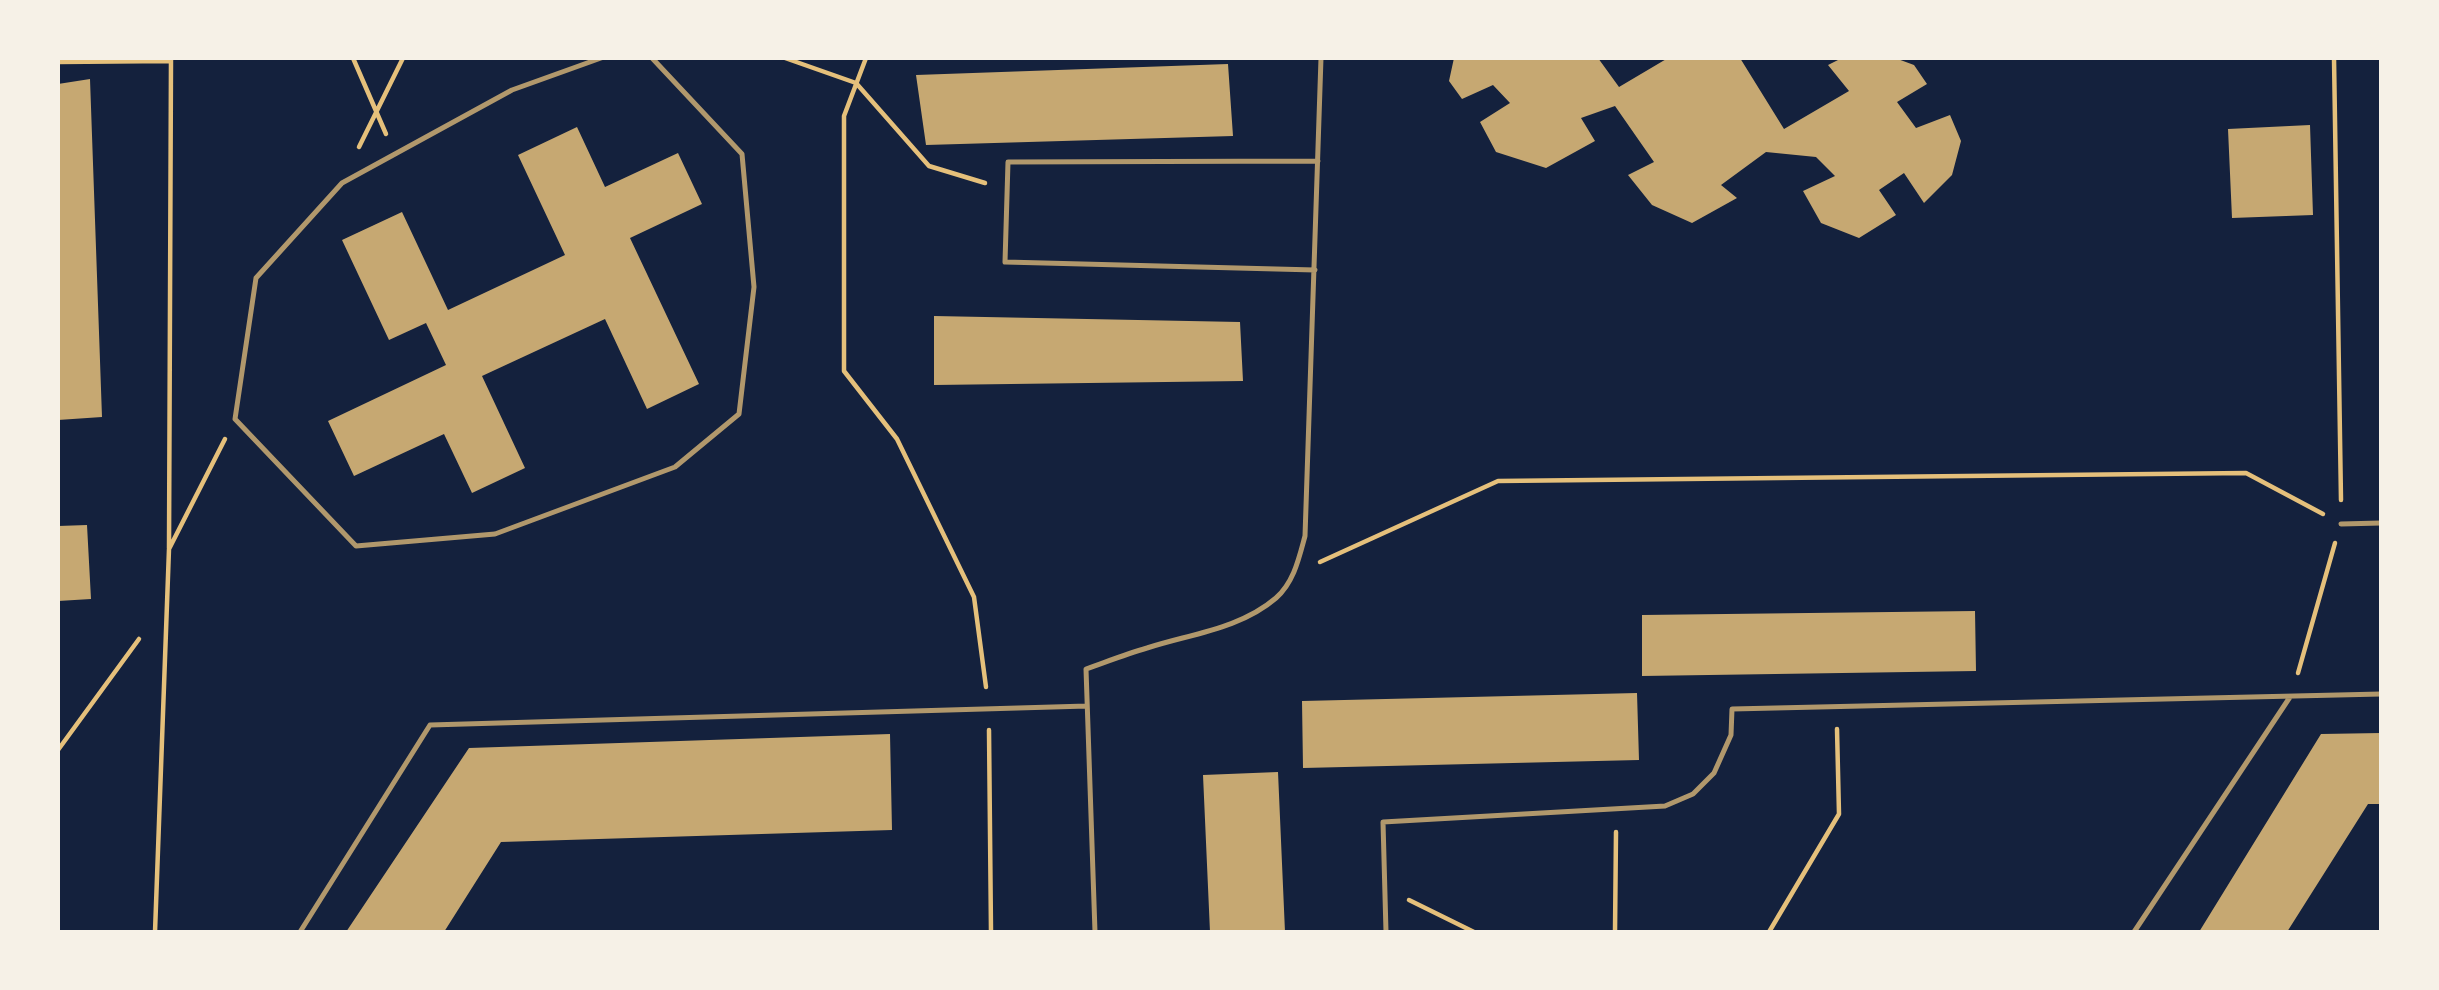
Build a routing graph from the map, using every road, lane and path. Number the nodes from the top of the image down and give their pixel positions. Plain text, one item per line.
1 (352, 58) edge
2 (403, 58) edge
3 (601, 58) edge
4 (652, 58) edge
5 (785, 58) edge
6 (866, 58) edge
7 (1321, 58) edge
8 (2334, 58) edge
9 (172, 59) edge
10 (58, 62) edge
11 (856, 83) junction
12 (376, 112) junction
13 (395, 154) junction
14 (1318, 161) junction
15 (342, 183) junction
16 (1007, 190) junction
17 (1315, 270) junction
18 (235, 419) junction
19 (2381, 523) edge
20 (2341, 524) junction
21 (169, 549) junction
22 (1294, 575) junction
23 (139, 639) dead end
24 (2381, 694) edge
25 (2290, 697) junction
26 (1087, 706) junction
27 (1836, 707) junction
28 (989, 709) junction
29 (58, 750) edge
30 (1616, 808) junction
31 (1385, 889) junction
32 (155, 932) edge
33 (300, 932) edge
34 (991, 932) edge
35 (1095, 932) edge
36 (1386, 932) edge
37 (1474, 932) edge
38 (1615, 932) edge
39 (1769, 932) edge
40 (2134, 932) edge

1 - 12 path
2 - 12 path
3 - 13 lane
4 - 18 lane
5 - 11 path
6 - 11 path
7 - 14 lane
8 - 20 path
9 - 10 path
9 - 21 path
11 - 16 path
11 - 28 path
12 - 13 path
12 - 15 path
13 - 15 lane
14 - 16 lane
14 - 17 lane
15 - 18 lane
16 - 17 lane
17 - 22 lane
18 - 21 path
19 - 20 lane
20 - 22 path
20 - 25 path
21 - 32 path
22 - 26 lane
23 - 29 path
24 - 25 lane
25 - 27 lane
25 - 40 lane
26 - 28 lane
26 - 35 lane
27 - 30 lane
27 - 39 path
28 - 33 lane
28 - 34 path
30 - 31 lane
30 - 38 path
31 - 36 lane
31 - 37 path

